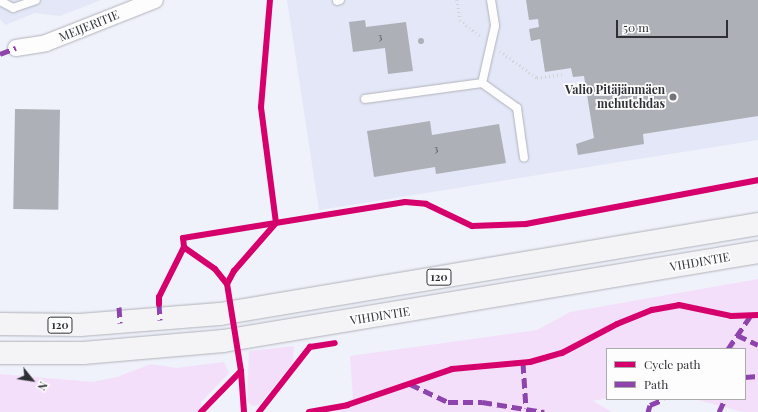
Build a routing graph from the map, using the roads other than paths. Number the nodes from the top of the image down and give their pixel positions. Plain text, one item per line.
1 (36, 0) edge
2 (491, 0) edge
3 (0, 1) edge
4 (151, 1) edge
5 (16, 48) dead end
6 (482, 84) junction
7 (365, 99) dead end
8 (524, 158) dead end
9 (758, 224) edge
10 (758, 252) edge
11 (0, 324) edge
12 (0, 352) edge

1 - 3 lane
2 - 6 lane
4 - 5 street, MEIJERITIE
6 - 7 lane
6 - 8 lane
9 - 11 main road, 120
10 - 12 main road, VIHDINTIE

